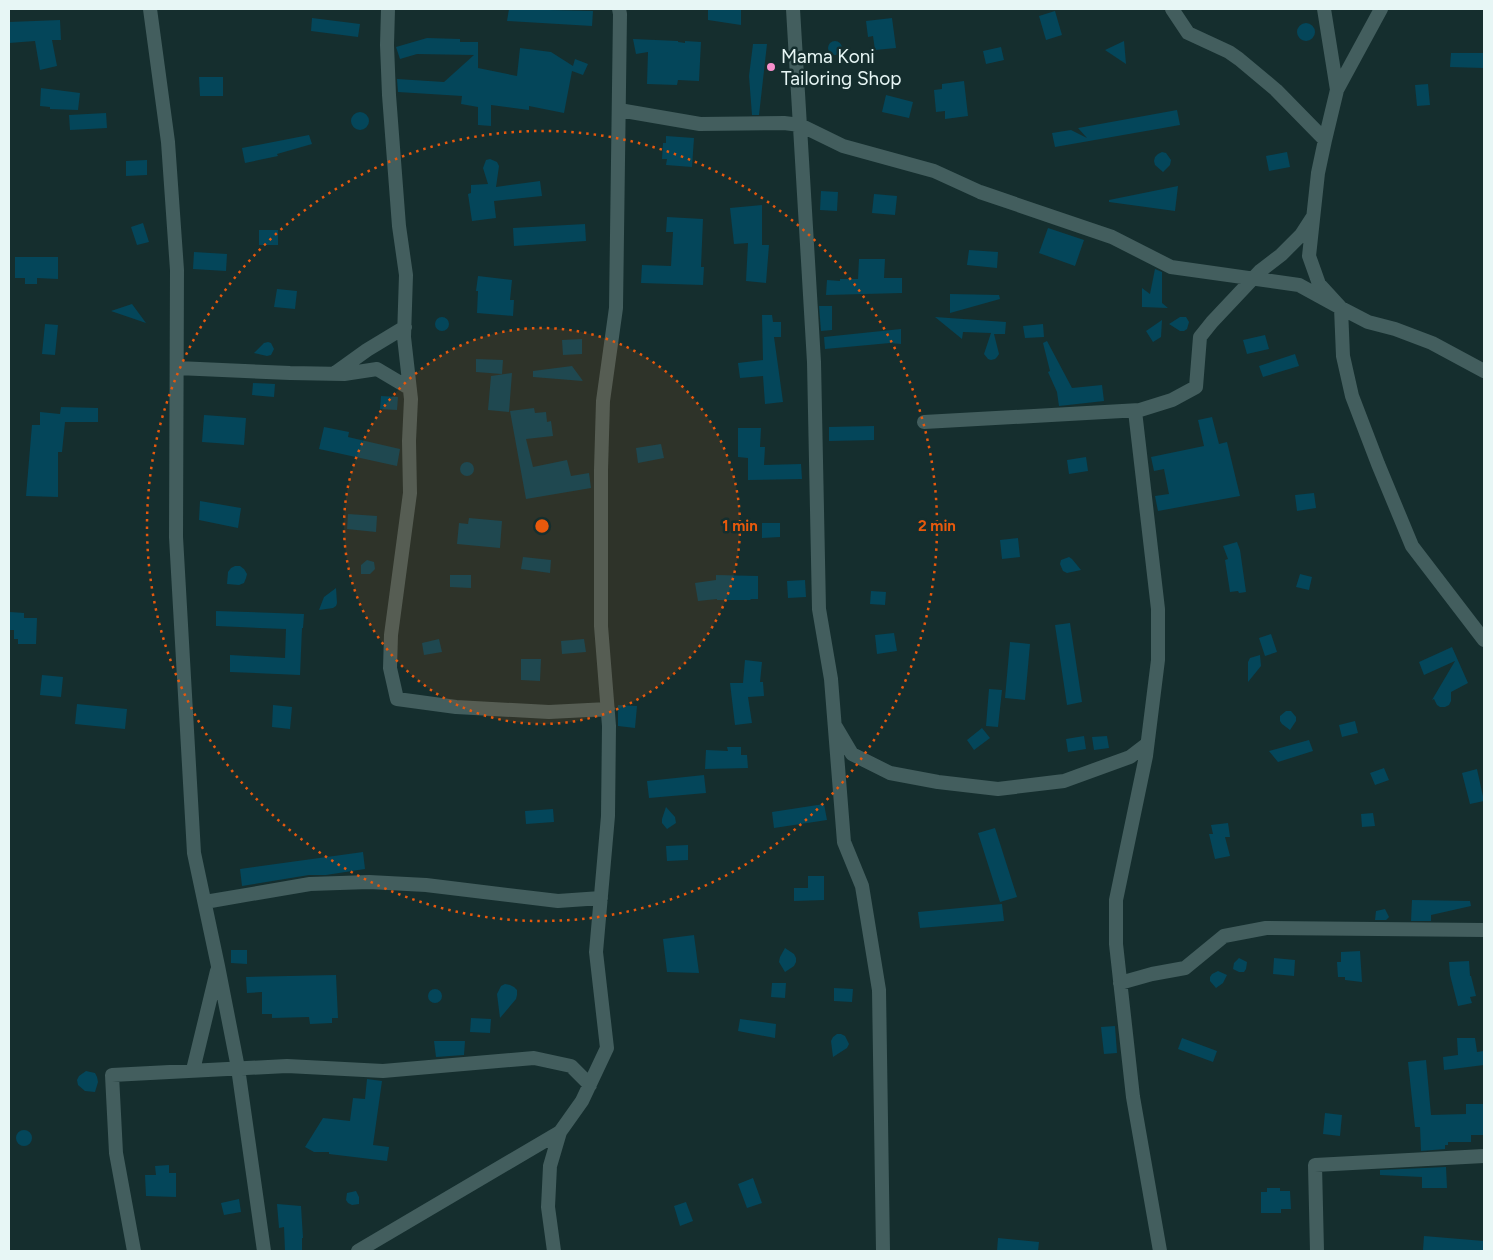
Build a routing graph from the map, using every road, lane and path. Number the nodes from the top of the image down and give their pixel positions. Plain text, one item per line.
1 (150, 9) edge
2 (388, 9) edge
3 (619, 9) edge
4 (793, 9) edge
5 (1172, 9) edge
6 (1324, 9) edge
7 (1381, 9) edge
8 (1337, 90) junction
9 (619, 110) junction
10 (800, 125) junction
11 (1324, 140) junction
12 (1314, 215) junction
13 (1252, 279) junction
14 (1341, 308) junction
15 (405, 327) junction
16 (177, 368) junction
17 (1484, 371) edge
18 (335, 373) junction
19 (410, 388) junction
20 (1135, 411) junction
21 (924, 422) dead end
22 (1484, 640) edge
23 (608, 709) junction
24 (835, 724) junction
25 (1147, 744) junction
26 (601, 898) junction
27 (205, 902) junction
28 (1484, 930) edge
29 (218, 966) junction
30 (1120, 983) junction
31 (238, 1068) junction
32 (193, 1070) junction
33 (590, 1085) junction
34 (560, 1132) junction
35 (1484, 1156) edge
36 (134, 1251) edge
37 (264, 1251) edge
38 (358, 1251) edge
39 (554, 1251) edge
40 (883, 1251) edge
41 (1160, 1251) edge
42 (1317, 1251) edge

1 - 16 street
2 - 15 street
3 - 9 street
4 - 10 street
5 - 11 street
6 - 8 street
7 - 8 street
8 - 11 street
9 - 10 street
9 - 23 street
10 - 13 street
10 - 24 street
11 - 12 street
12 - 13 street
12 - 14 street
13 - 14 street
13 - 20 street
14 - 17 street
14 - 22 street
15 - 18 street
15 - 19 street
16 - 18 street
16 - 27 street
18 - 19 street
19 - 23 street
20 - 21 street
20 - 25 street
23 - 26 street
24 - 25 street
24 - 40 street
25 - 30 street
26 - 27 street
26 - 33 street
27 - 29 street
28 - 30 street
29 - 31 street
29 - 32 street
30 - 41 street
31 - 32 street
31 - 33 street
31 - 37 street
32 - 36 street
33 - 34 street
34 - 38 street
34 - 39 street
35 - 42 street

